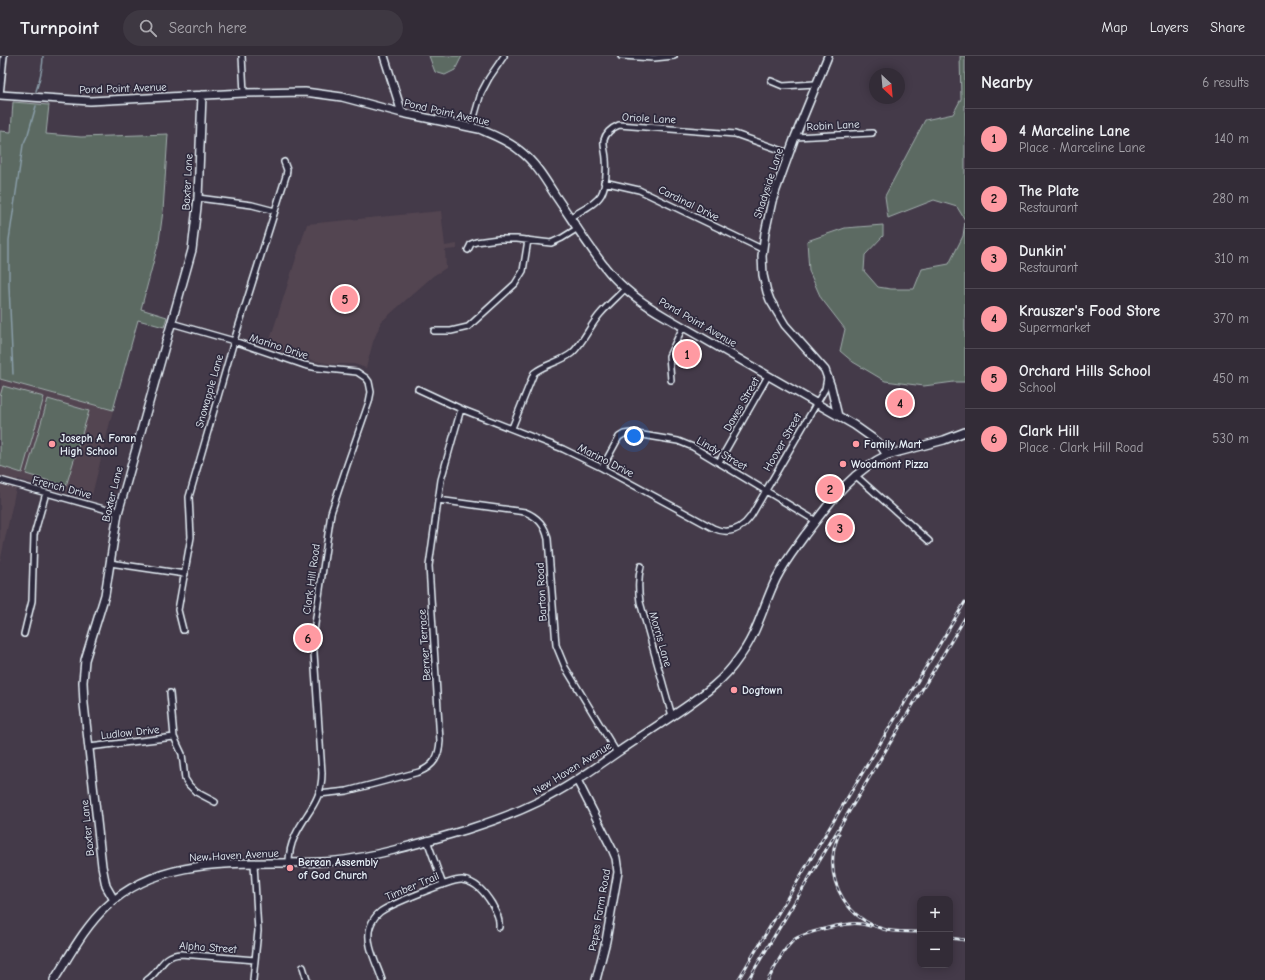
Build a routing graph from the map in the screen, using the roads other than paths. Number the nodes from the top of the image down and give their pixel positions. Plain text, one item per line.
1 (4, 56) edge
2 (242, 56) edge
3 (384, 56) edge
4 (504, 56) edge
5 (621, 56) edge
6 (674, 56) edge
7 (828, 56) edge
8 (771, 81) dead end
9 (815, 84) junction
10 (244, 93) junction
11 (0, 95) edge
12 (202, 95) junction
13 (402, 113) junction
14 (471, 128) junction
15 (872, 133) dead end
16 (795, 137) junction
17 (789, 153) junction
18 (284, 162) dead end
19 (604, 182) junction
20 (198, 198) junction
21 (275, 211) junction
22 (570, 217) junction
23 (578, 228) junction
24 (528, 240) junction
25 (762, 249) junction
26 (468, 250) dead end
27 (625, 289) junction
28 (171, 323) junction
29 (683, 327) junction
30 (434, 332) dead end
31 (234, 341) junction
32 (827, 374) junction
33 (768, 376) junction
34 (671, 380) dead end
35 (418, 389) dead end
36 (372, 392) joint
37 (816, 403) junction
38 (461, 409) junction
39 (838, 416) junction
40 (512, 428) junction
41 (965, 432) edge
42 (886, 455) junction
43 (719, 462) junction
44 (602, 468) junction
45 (855, 475) junction
46 (0, 480) edge
47 (765, 490) junction
48 (46, 493) junction
49 (438, 500) junction
50 (118, 513) junction
51 (816, 521) junction
52 (929, 541) dead end
53 (110, 563) junction
54 (641, 566) dead end
55 (185, 574) junction
56 (183, 630) dead end
57 (24, 634) dead end
58 (170, 693) dead end
59 (672, 716) junction
60 (174, 737) junction
61 (89, 747) junction
62 (617, 753) junction
63 (577, 780) junction
64 (320, 794) junction
65 (215, 802) dead end
66 (427, 840) junction
67 (289, 863) junction
68 (254, 864) junction
69 (443, 884) junction
70 (114, 900) junction
71 (499, 927) dead end
72 (255, 960) junction
73 (303, 967) dead end
74 (54, 980) edge
75 (147, 980) edge
76 (253, 980) edge
77 (307, 980) edge
78 (382, 980) edge
79 (596, 980) edge

1 - 11 street
2 - 10 street
3 - 13 main road
4 - 14 street
5 - 6 street
7 - 9 main road, Shadyside Lane
8 - 9 street
9 - 16 main road, Shadyside Lane
10 - 12 main road, Pond Point Avenue
10 - 13 main road, Pond Point Avenue
11 - 12 main road, Pond Point Avenue
12 - 20 main road, Baxter Lane
13 - 14 main road, Pond Point Avenue
14 - 22 main road, Pond Point Avenue
15 - 16 street, Robin Lane
16 - 17 main road, Shadyside Lane
17 - 19 street, Oriole Lane
17 - 25 main road, Shadyside Lane
18 - 21 street, Snowapple Lane
19 - 22 street, Oriole Lane
19 - 25 street, Cardinal Drive
20 - 21 street
20 - 28 main road, Baxter Lane
21 - 31 street, Snowapple Lane
22 - 23 main road, Pond Point Avenue
23 - 24 street
23 - 27 main road, Pond Point Avenue
24 - 26 street
24 - 30 street
25 - 32 main road, Shadyside Lane
27 - 29 main road, Pond Point Avenue
27 - 40 street
28 - 31 street, Marino Drive
28 - 50 main road, Baxter Lane
29 - 33 main road, Pond Point Avenue
29 - 34 street
31 - 36 street, Marino Drive
31 - 55 street, Snowapple Lane
32 - 37 street
32 - 39 main road, Shadyside Lane
33 - 37 main road, Pond Point Avenue
33 - 43 street, Dawes Street
35 - 38 street, Marino Drive
36 - 64 street, Clark Hill Road
37 - 39 main road, Pond Point Avenue
37 - 47 street, Hoover Street
38 - 40 street, Marino Drive
38 - 49 street, Berner Terrace
39 - 42 main road, Pond Point Avenue
40 - 44 street, Marino Drive
41 - 42 main road, New Haven Avenue
42 - 45 main road, New Haven Avenue
43 - 44 street, Lindy Street
43 - 47 street, Lindy Street
44 - 47 street, Marino Drive
45 - 51 main road, New Haven Avenue
45 - 52 street
46 - 48 street, French Drive
47 - 51 street, Lindy Street
48 - 50 street, French Drive
48 - 57 street
49 - 62 street, Barton Road
49 - 64 street, Berner Terrace
50 - 53 main road, Baxter Lane
51 - 59 main road, New Haven Avenue
53 - 55 street
53 - 61 main road, Baxter Lane
54 - 59 street, Morris Lane
55 - 56 street, Snowapple Lane
58 - 60 street
59 - 62 main road, New Haven Avenue
60 - 61 street, Ludlow Drive
60 - 65 street
61 - 70 main road, Baxter Lane
62 - 63 main road, New Haven Avenue
63 - 66 main road, New Haven Avenue
63 - 79 main road, Pepes Farm Road
64 - 67 street, Clark Hill Road
66 - 67 main road, New Haven Avenue
66 - 69 street
67 - 68 main road, New Haven Avenue
68 - 70 main road, New Haven Avenue
68 - 72 street
69 - 71 street, Timber Trail
69 - 78 street, Timber Trail
70 - 74 main road, New Haven Avenue
72 - 75 street, Alpha Street
72 - 76 street
73 - 77 street

